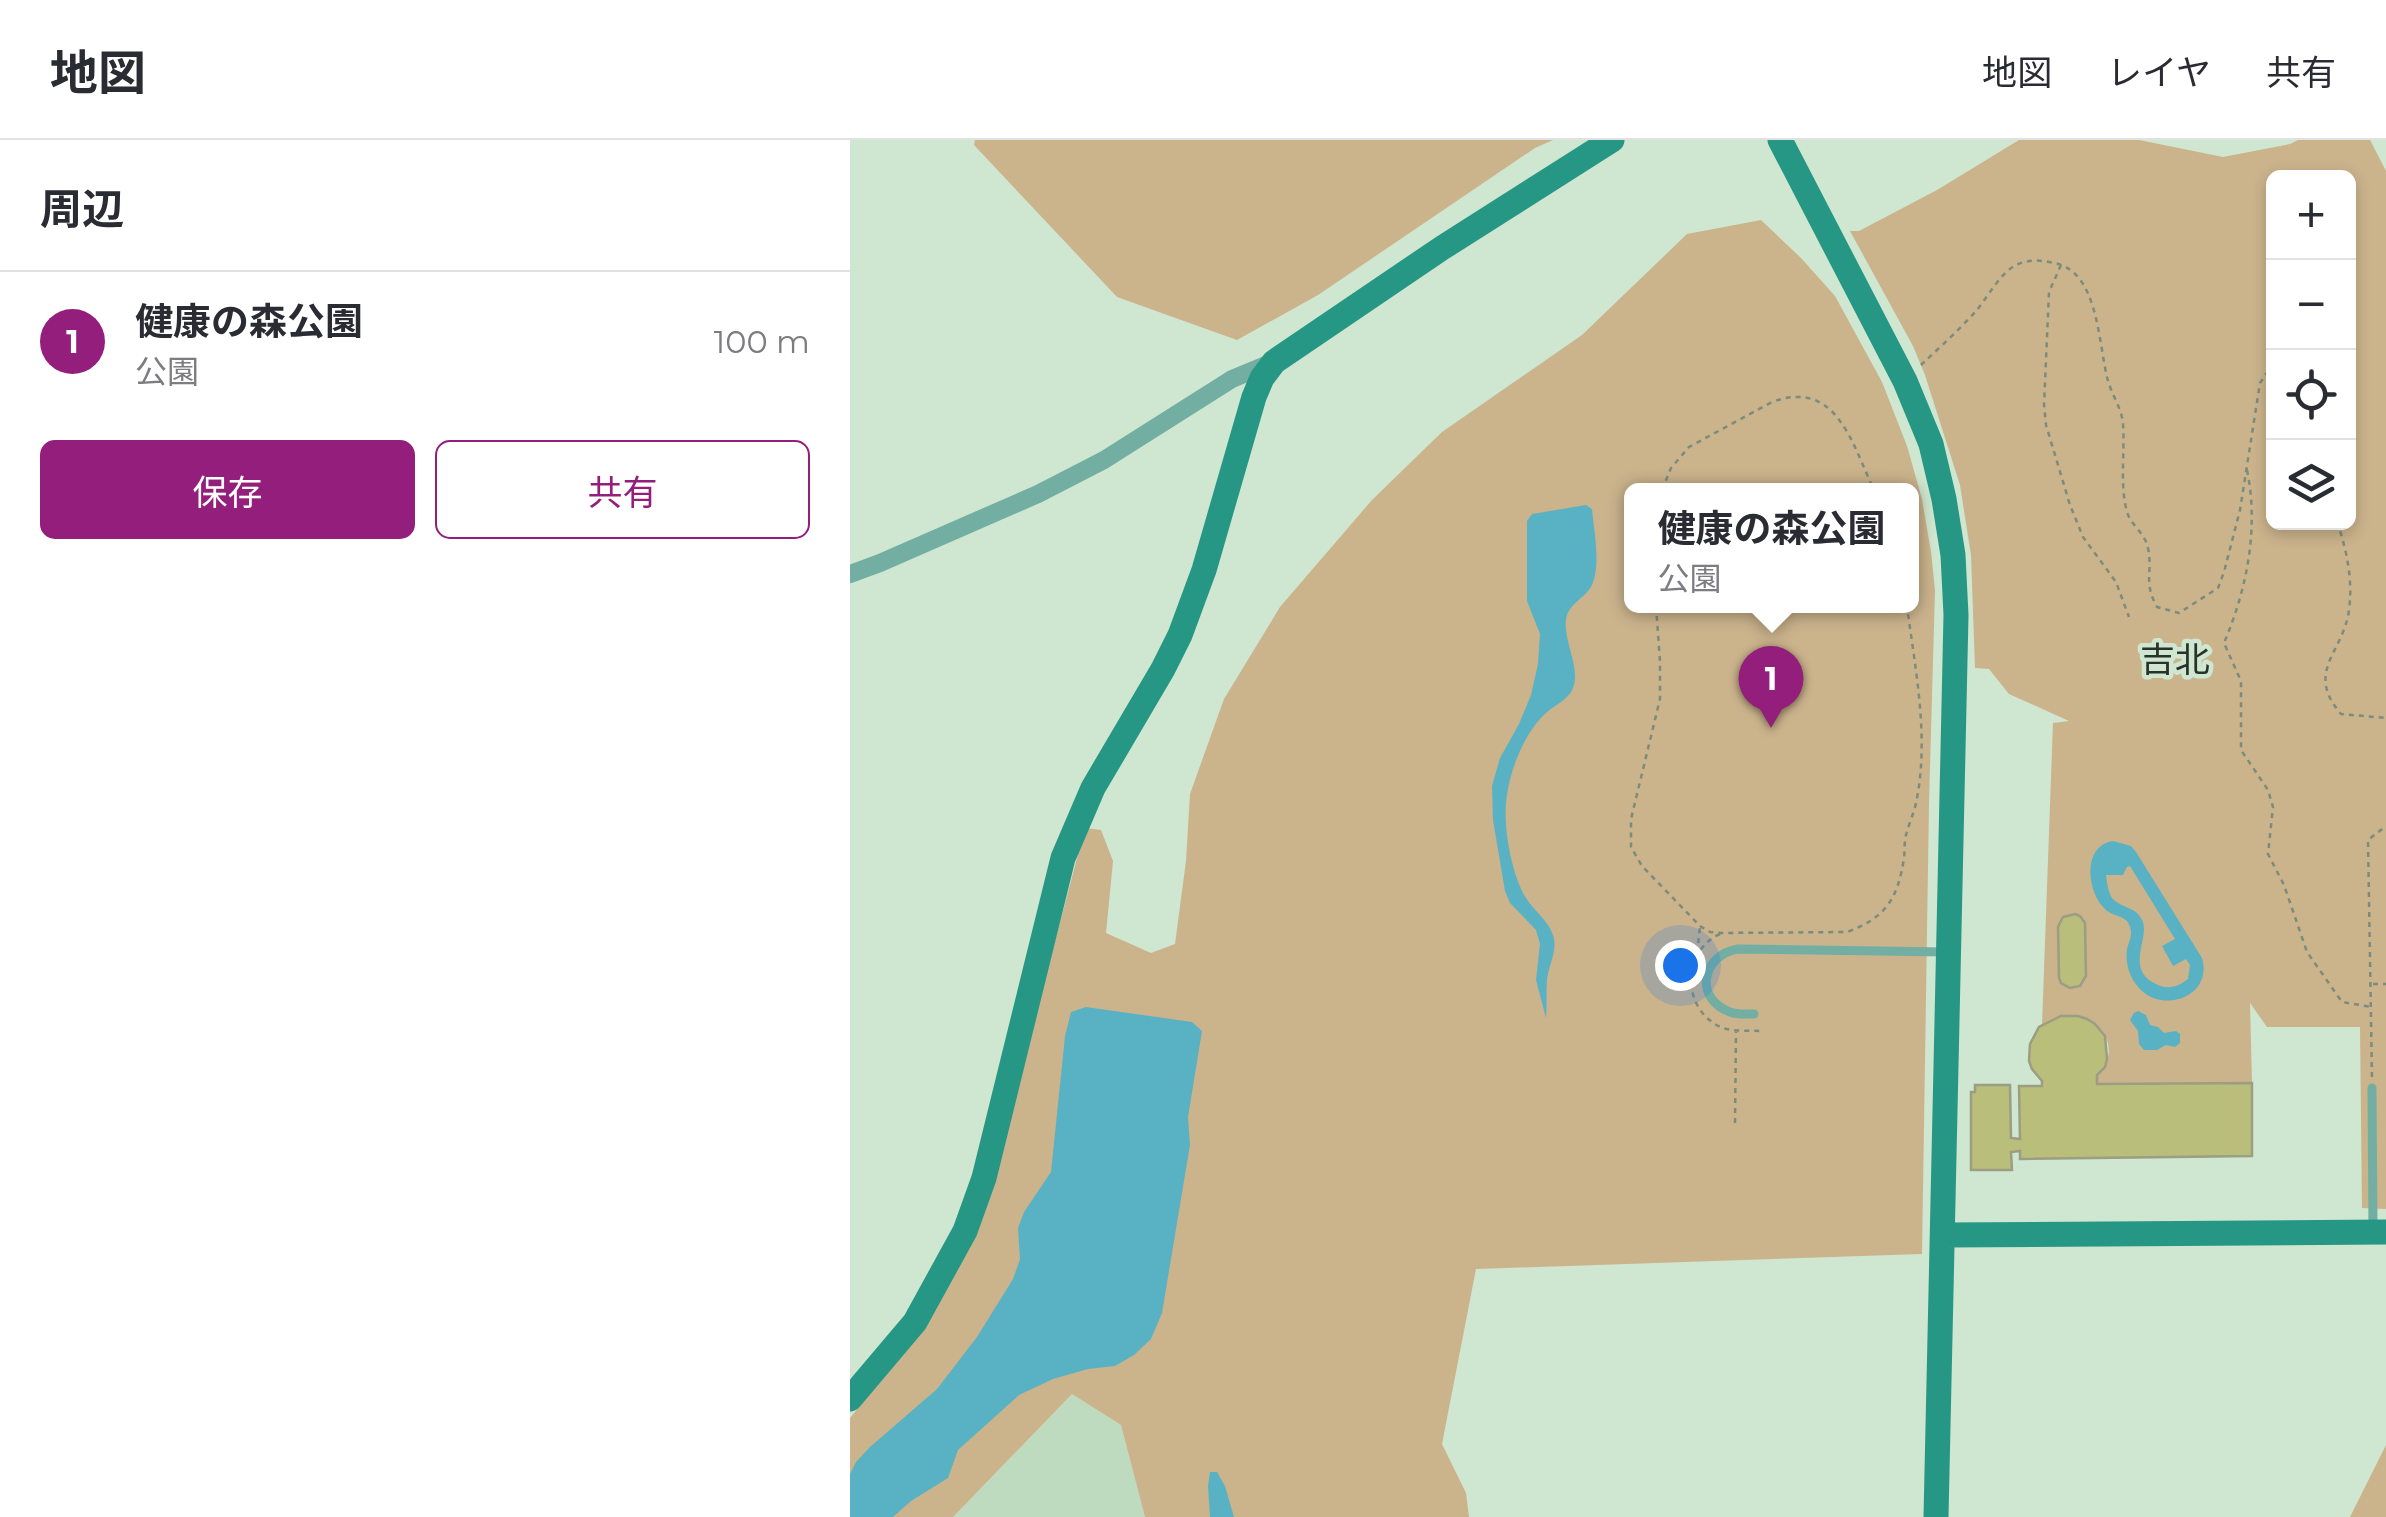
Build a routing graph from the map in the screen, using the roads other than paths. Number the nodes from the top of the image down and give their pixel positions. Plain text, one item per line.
1 (1612, 140) edge
2 (1780, 140) edge
3 (1274, 362) junction
4 (850, 574) edge
5 (1949, 952) junction
6 (1754, 1014) dead end
7 (2372, 1088) road end
8 (2379, 1232) edge
9 (1943, 1236) junction
10 (850, 1399) edge
11 (1936, 1517) edge

1 - 3 street
2 - 5 street
3 - 4 street
3 - 10 street
5 - 6 lane
5 - 9 street
7 - 8 lane
8 - 9 street
9 - 11 street

